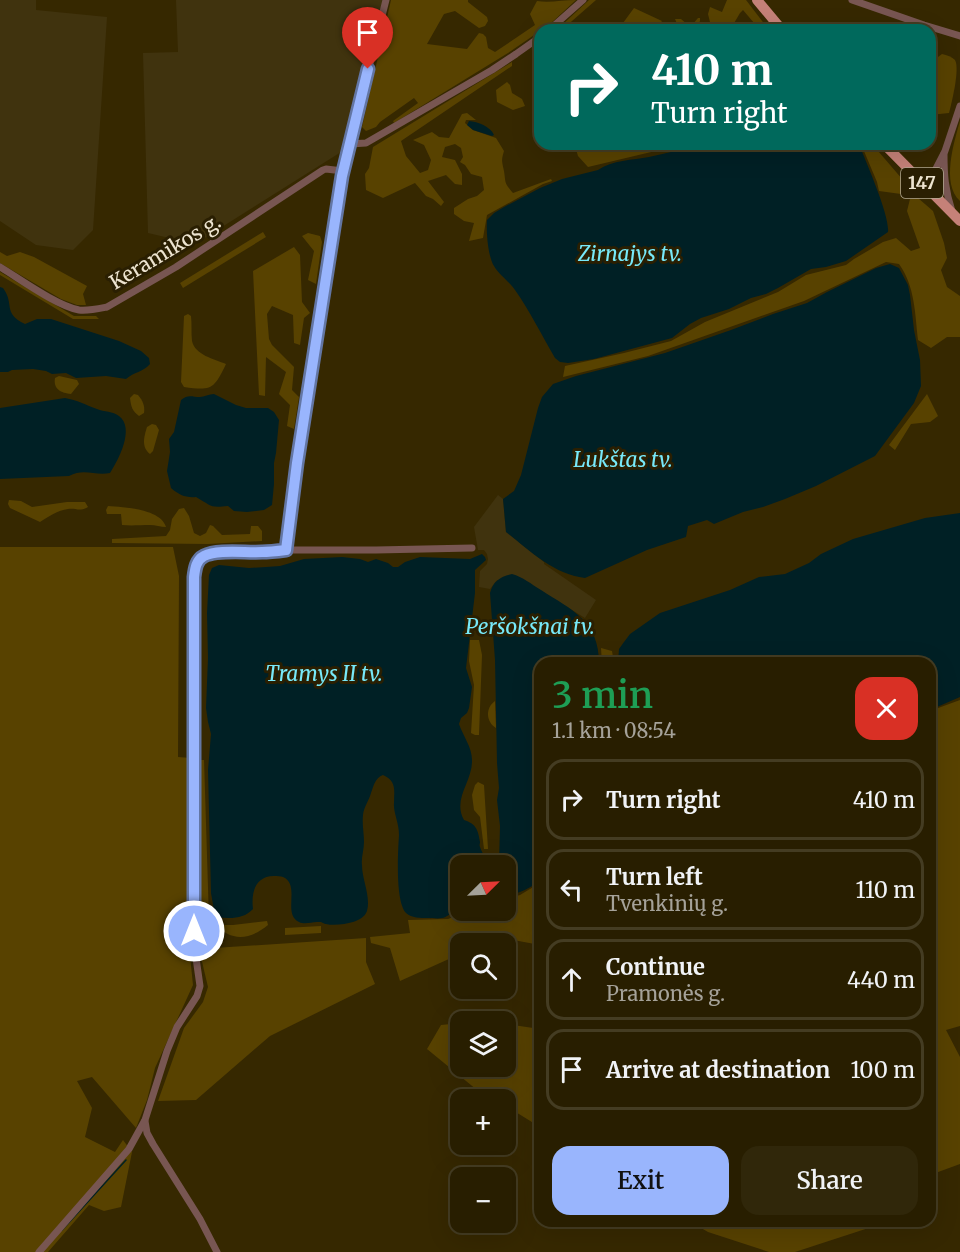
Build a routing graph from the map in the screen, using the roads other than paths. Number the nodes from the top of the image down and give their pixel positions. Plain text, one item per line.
1 (386, 0) edge
2 (583, 0) edge
3 (757, 0) edge
4 (852, 0) edge
5 (556, 24) edge
6 (777, 24) edge
7 (921, 24) edge
8 (936, 29) edge
9 (960, 36) edge
10 (534, 41) edge
11 (960, 106) edge
12 (350, 144) junction
13 (890, 150) edge
14 (945, 151) junction
15 (343, 171) junction
16 (944, 179) junction
17 (926, 188) junction
18 (956, 218) edge
19 (0, 267) edge
20 (472, 548) dead end
21 (286, 550) junction
22 (145, 1120) junction
23 (39, 1252) edge
24 (217, 1252) edge

1 - 12 street
2 - 5 street
3 - 6 main road
4 - 7 street
8 - 9 street
10 - 12 street
11 - 14 street
12 - 15 street
13 - 17 main road, 147
14 - 16 street
14 - 17 street
15 - 19 street, Keramikos g.
15 - 21 street
16 - 17 street
16 - 18 street
17 - 18 main road, 147
20 - 21 street
21 - 22 street
22 - 23 street
22 - 24 street

